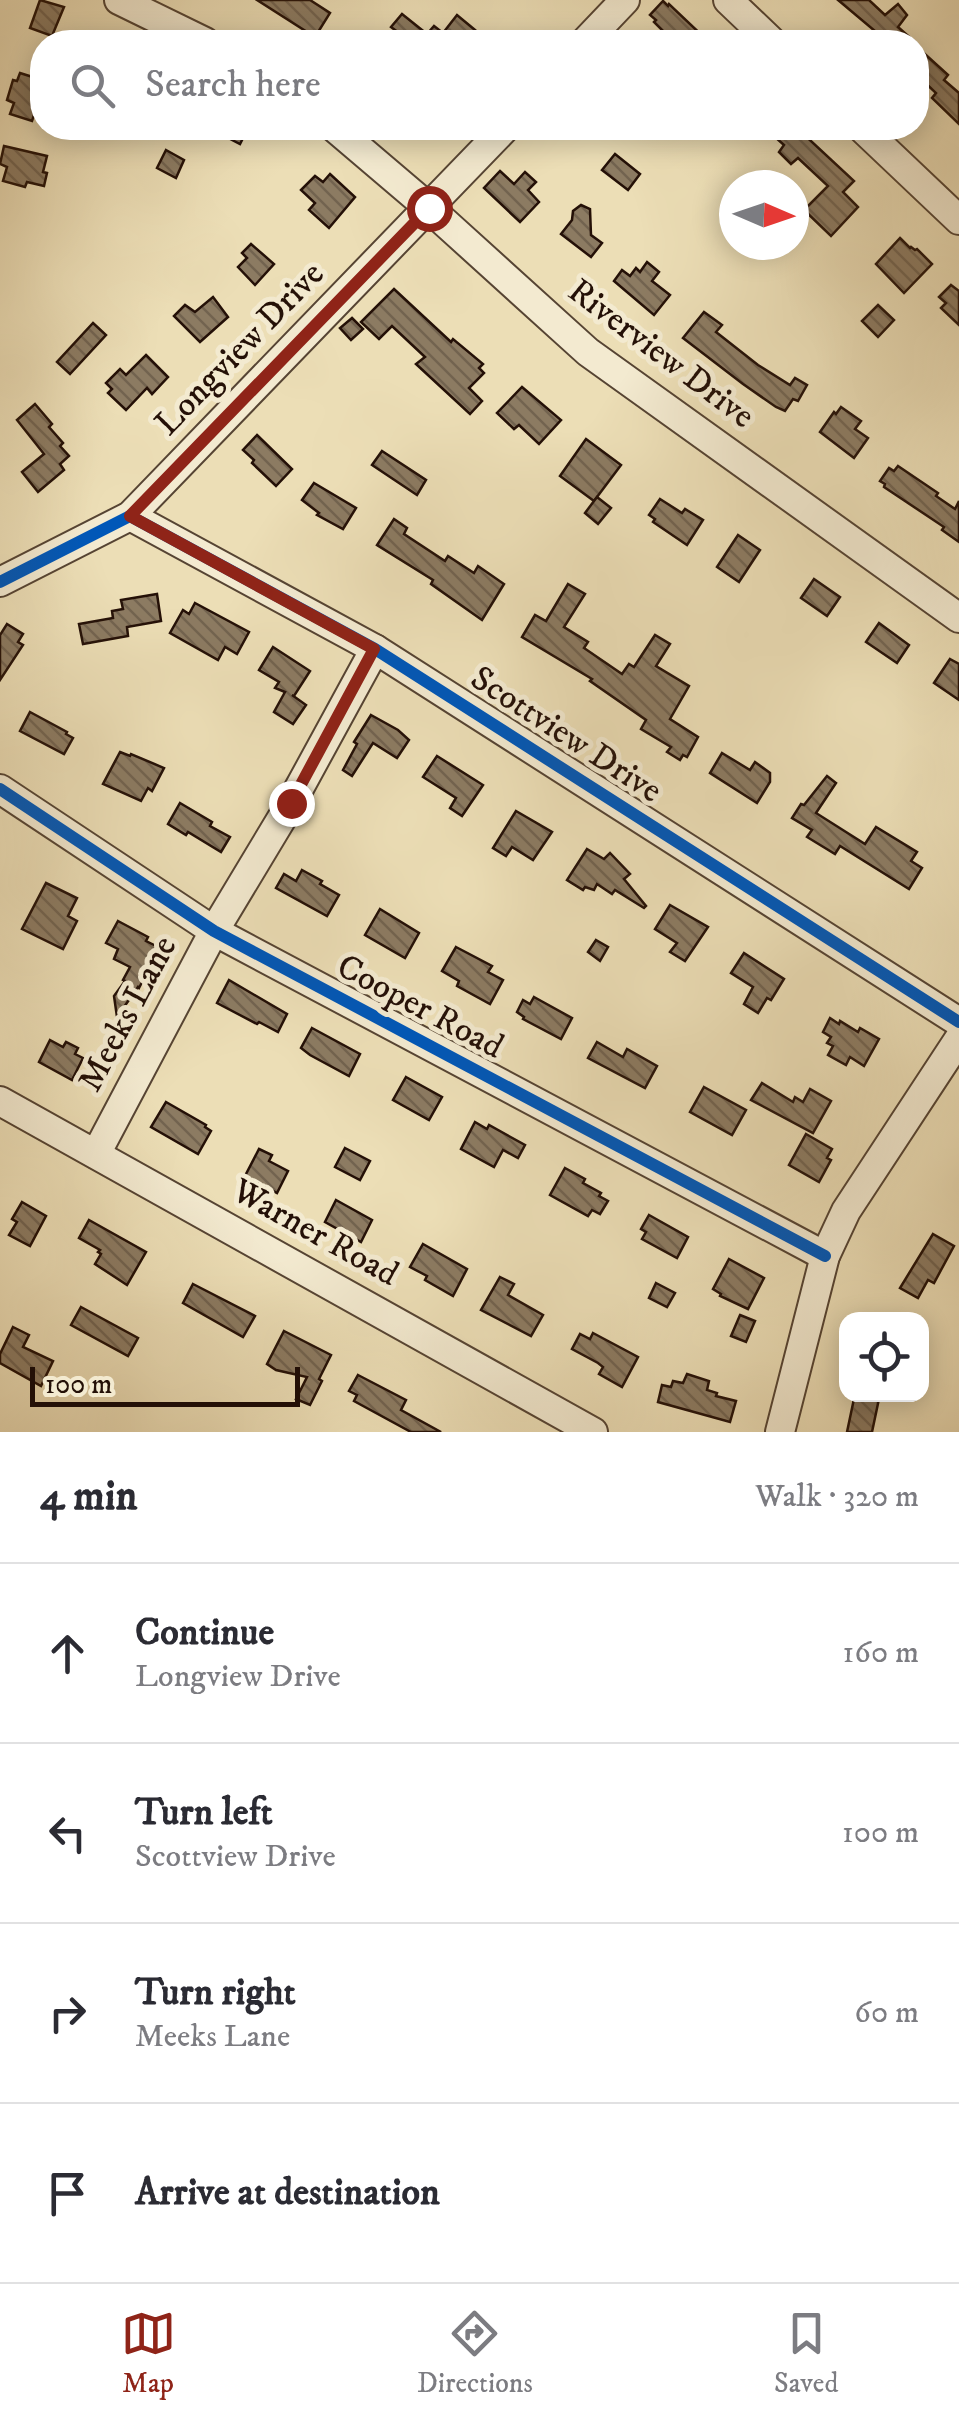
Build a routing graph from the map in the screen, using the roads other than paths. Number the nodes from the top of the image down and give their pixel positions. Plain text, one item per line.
1 (120, 0) edge
2 (625, 0) edge
3 (728, 0) edge
4 (181, 30) edge
5 (596, 30) edge
6 (759, 30) edge
7 (349, 140) edge
8 (494, 140) edge
9 (875, 140) edge
10 (429, 208) junction
11 (959, 220) edge
12 (130, 516) junction
13 (0, 582) edge
14 (959, 618) edge
15 (374, 649) junction
16 (0, 789) edge
17 (214, 931) junction
18 (959, 1022) edge
19 (959, 1039) edge
20 (0, 1101) edge
21 (96, 1154) junction
22 (825, 1256) junction
23 (592, 1432) edge
24 (780, 1432) edge

1 - 4 street
2 - 5 street
3 - 6 street
7 - 10 street, Riverview Drive
8 - 10 street, Longview Drive
9 - 11 street
10 - 12 street, Longview Drive
10 - 14 street, Riverview Drive
12 - 13 street, Longview Drive
12 - 15 street, Scottview Drive
15 - 17 street, Meeks Lane
15 - 18 street, Scottview Drive
16 - 17 street, Cooper Road
17 - 21 street, Meeks Lane
17 - 22 street, Cooper Road
19 - 22 street
20 - 21 street, Warner Road
21 - 23 street, Warner Road
22 - 24 street

